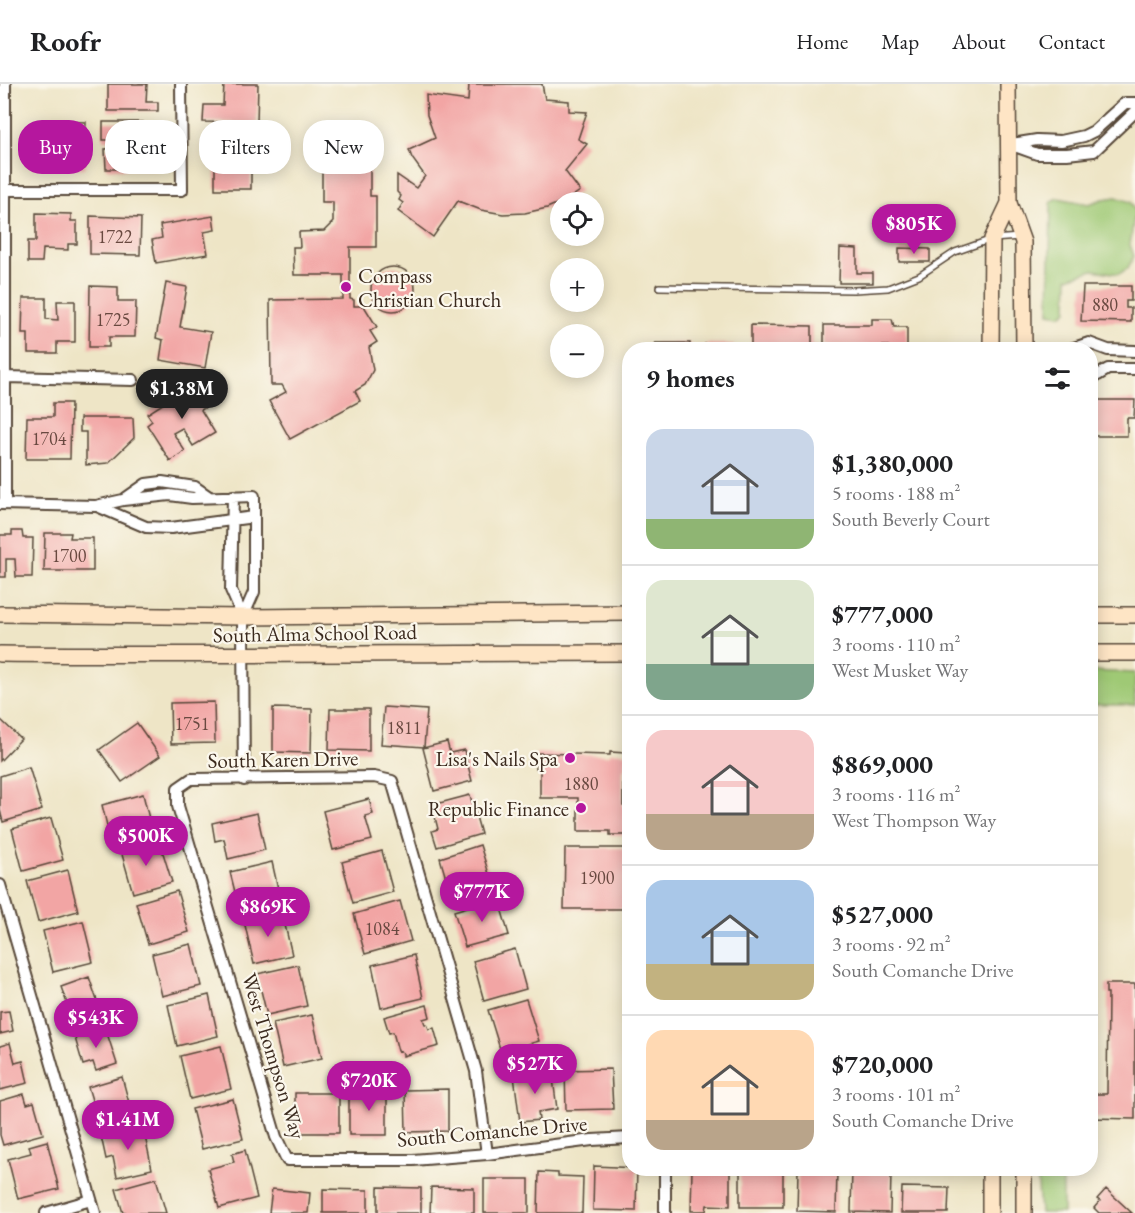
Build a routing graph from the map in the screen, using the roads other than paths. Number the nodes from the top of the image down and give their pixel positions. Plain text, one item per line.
1 (6, 84) edge
2 (181, 84) edge
3 (1008, 84) edge
4 (1135, 102) edge
5 (3, 110) edge
6 (1135, 112) edge
7 (1078, 138) junction
8 (1009, 144) junction
9 (1083, 153) junction
10 (5, 190) junction
11 (1009, 203) junction
12 (1021, 237) junction
13 (992, 239) junction
14 (659, 287) dead end
15 (2, 296) edge
16 (991, 342) edge
17 (1024, 342) edge
18 (1098, 346) edge
19 (1108, 350) junction
20 (1135, 351) edge
21 (1108, 369) junction
22 (1135, 369) edge
23 (1098, 375) edge
24 (6, 378) junction
25 (133, 380) dead end
26 (233, 495) junction
27 (3, 504) edge
28 (96, 506) junction
29 (254, 517) junction
30 (233, 519) junction
31 (622, 612) edge
32 (0, 615) edge
33 (1098, 615) edge
34 (1135, 615) edge
35 (243, 617) junction
36 (622, 653) edge
37 (1098, 653) edge
38 (1135, 653) edge
39 (0, 654) edge
40 (245, 656) junction
41 (244, 780) junction
42 (178, 788) joint
43 (0, 885) edge
44 (622, 1139) edge
45 (487, 1154) junction
46 (286, 1160) joint
47 (665, 1176) edge
48 (990, 1176) edge
49 (1024, 1176) edge
50 (91, 1200) junction
51 (46, 1213) edge
52 (95, 1213) edge
53 (664, 1213) edge
54 (990, 1213) edge
55 (1024, 1213) edge

1 - 5 street
2 - 10 street
3 - 8 main road
4 - 7 street
5 - 10 street
6 - 9 street
7 - 8 street
7 - 9 street
8 - 9 street
8 - 11 main road
10 - 15 street
11 - 12 main road
11 - 13 main road
12 - 13 lane
12 - 17 main road
13 - 14 lane
13 - 16 main road
15 - 24 street
18 - 19 street
19 - 20 street
19 - 21 street
21 - 22 street
21 - 23 street
24 - 25 street
24 - 27 street
26 - 28 street
26 - 29 street
26 - 30 street
27 - 28 street
28 - 30 street
29 - 30 street
29 - 35 street
30 - 35 street
31 - 35 main road, South Alma School Road
32 - 35 main road, South Alma School Road
33 - 34 main road
35 - 40 street
36 - 40 main road, South Alma School Road
37 - 38 main road
39 - 40 main road, South Alma School Road
40 - 41 street
41 - 42 street, South Karen Drive
41 - 45 street, South Karen Drive
42 - 46 street, West Thompson Way
43 - 50 street
44 - 45 street, South Comanche Drive
45 - 46 street, South Comanche Drive
47 - 53 street
48 - 54 main road
49 - 55 main road
50 - 51 street
50 - 52 street

